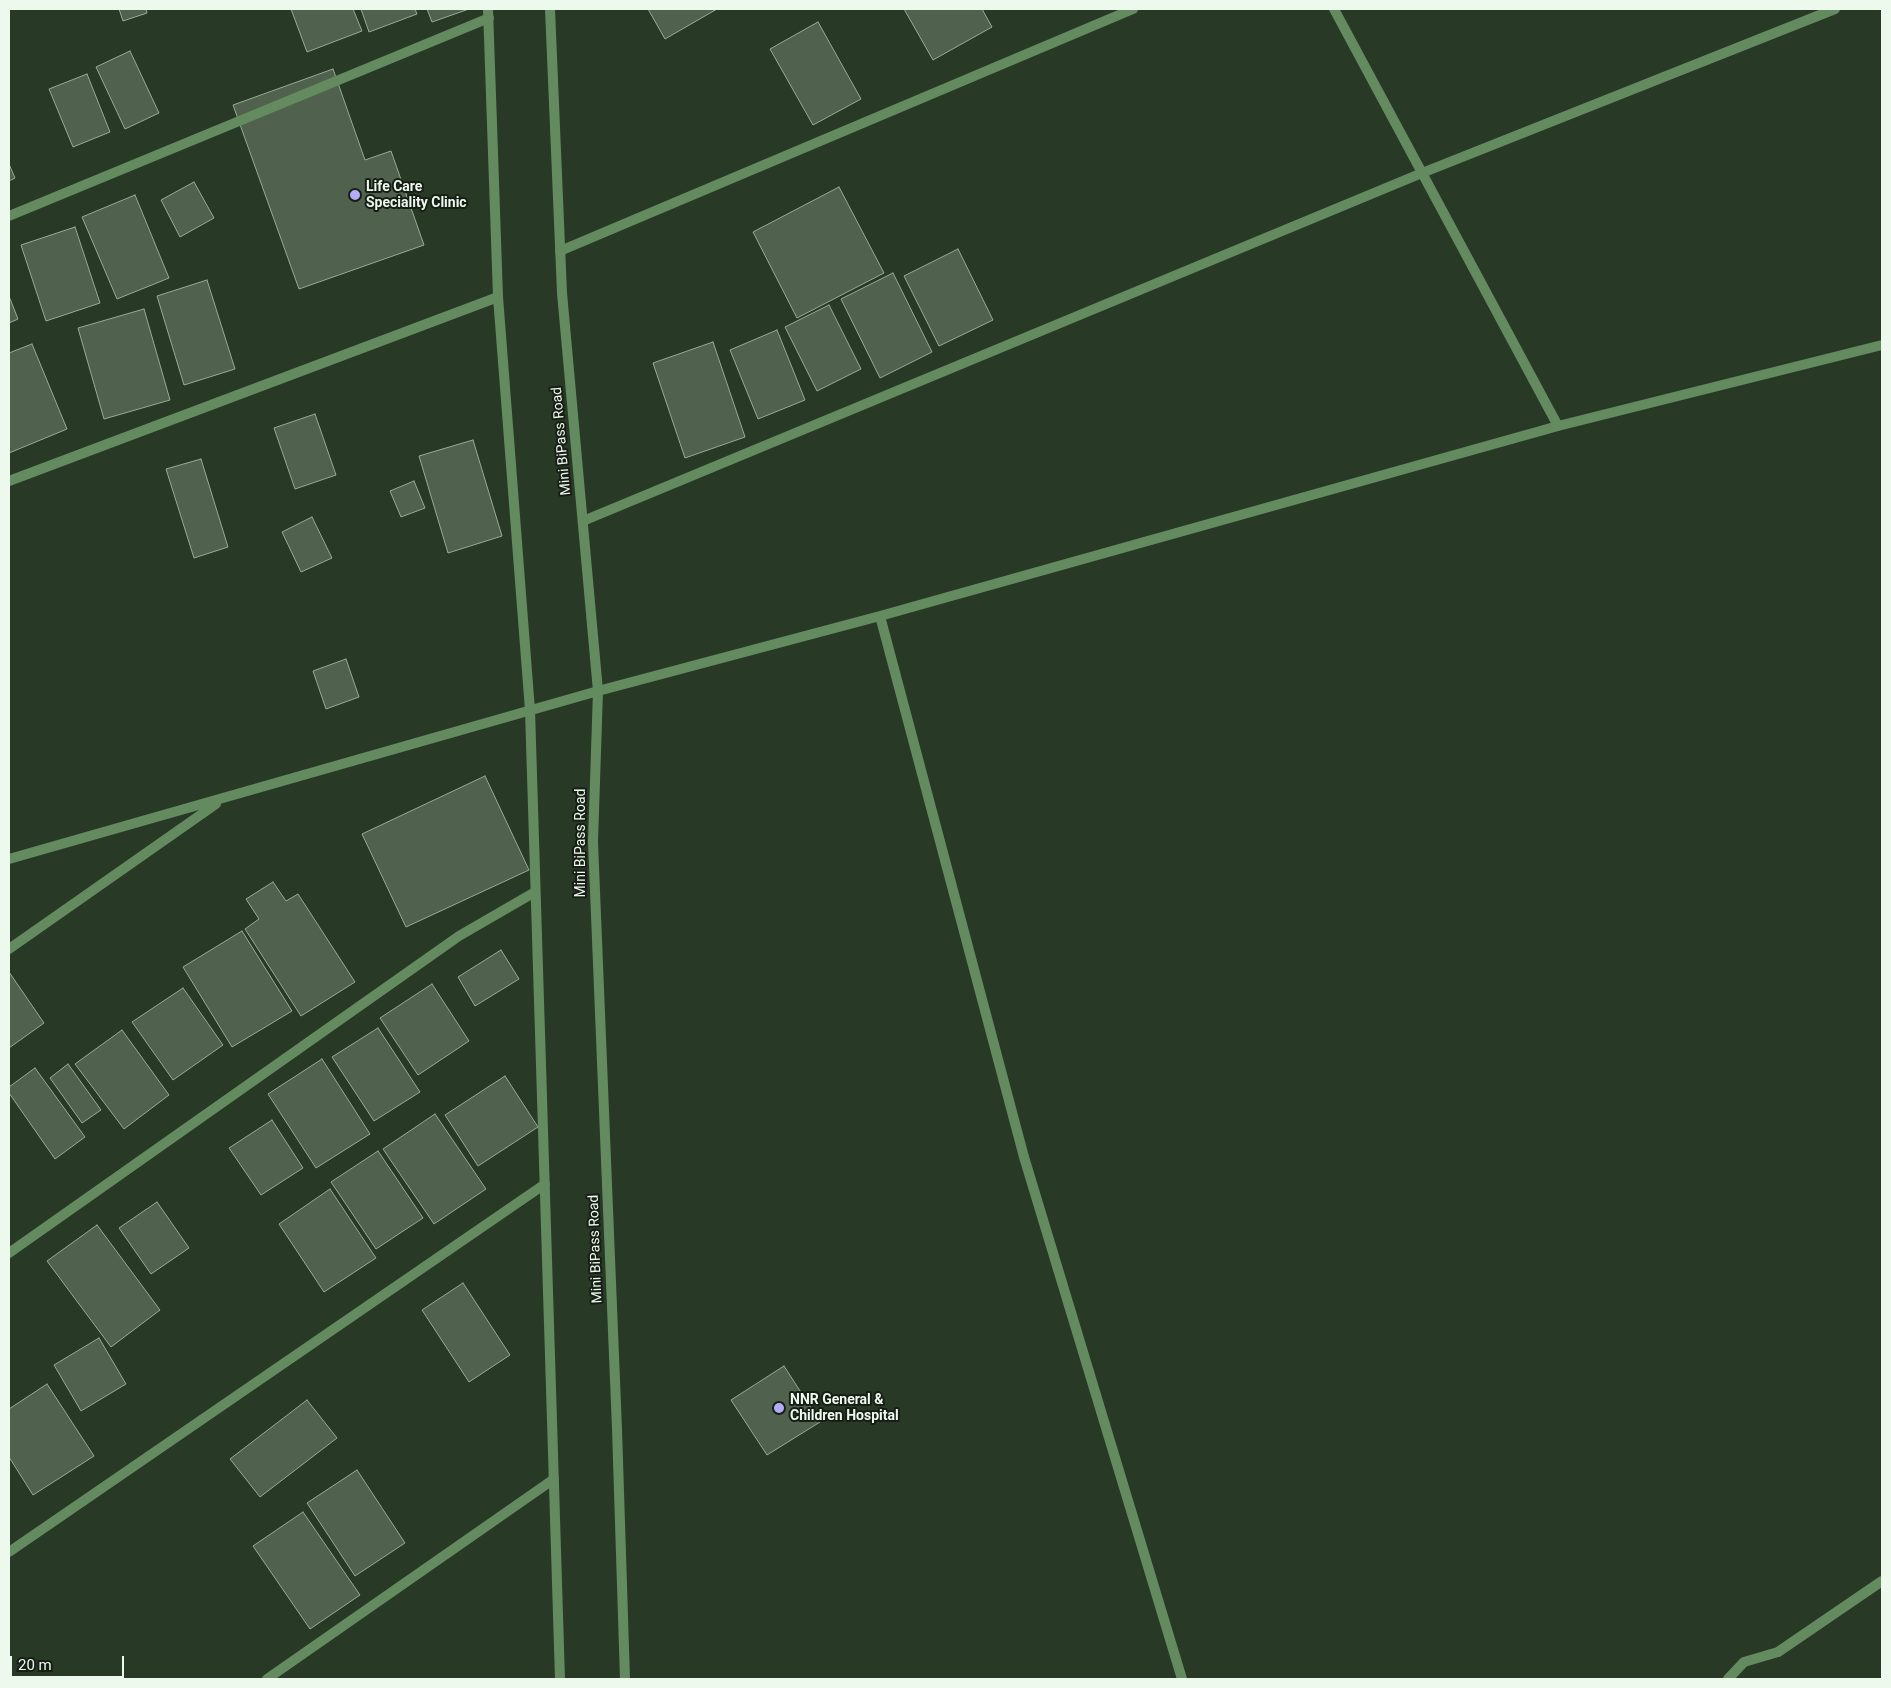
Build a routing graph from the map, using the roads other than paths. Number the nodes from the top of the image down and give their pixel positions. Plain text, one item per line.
1 (550, 9) edge
2 (1133, 9) edge
3 (1334, 9) edge
4 (1835, 9) edge
5 (488, 13) edge
6 (1422, 173) junction
7 (9, 216) edge
8 (560, 251) junction
9 (498, 297) junction
10 (1882, 345) edge
11 (1558, 426) junction
12 (9, 481) edge
13 (583, 521) junction
14 (880, 616) junction
15 (598, 691) junction
16 (530, 710) junction
17 (223, 799) junction
18 (9, 859) edge
19 (535, 892) junction
20 (9, 948) edge
21 (545, 1184) junction
22 (9, 1253) edge
23 (554, 1479) junction
24 (9, 1552) edge
25 (1882, 1581) edge
26 (268, 1679) edge
27 (560, 1679) edge
28 (625, 1679) edge
29 (1182, 1679) edge
30 (1728, 1679) edge

1 - 8 street, Mini BiPass Road
2 - 8 street
3 - 6 street
4 - 6 street
5 - 7 street
5 - 9 street
6 - 11 street
6 - 13 street
8 - 13 street, Mini BiPass Road
9 - 12 street
9 - 16 street
10 - 11 street
11 - 14 street
13 - 15 street, Mini BiPass Road
14 - 15 street
14 - 29 street
15 - 16 street
15 - 28 street, Mini BiPass Road
16 - 17 street
16 - 19 street
17 - 18 street
17 - 20 street
19 - 21 street
19 - 22 street
21 - 23 street
21 - 24 street
23 - 26 street
23 - 27 street
25 - 30 street

